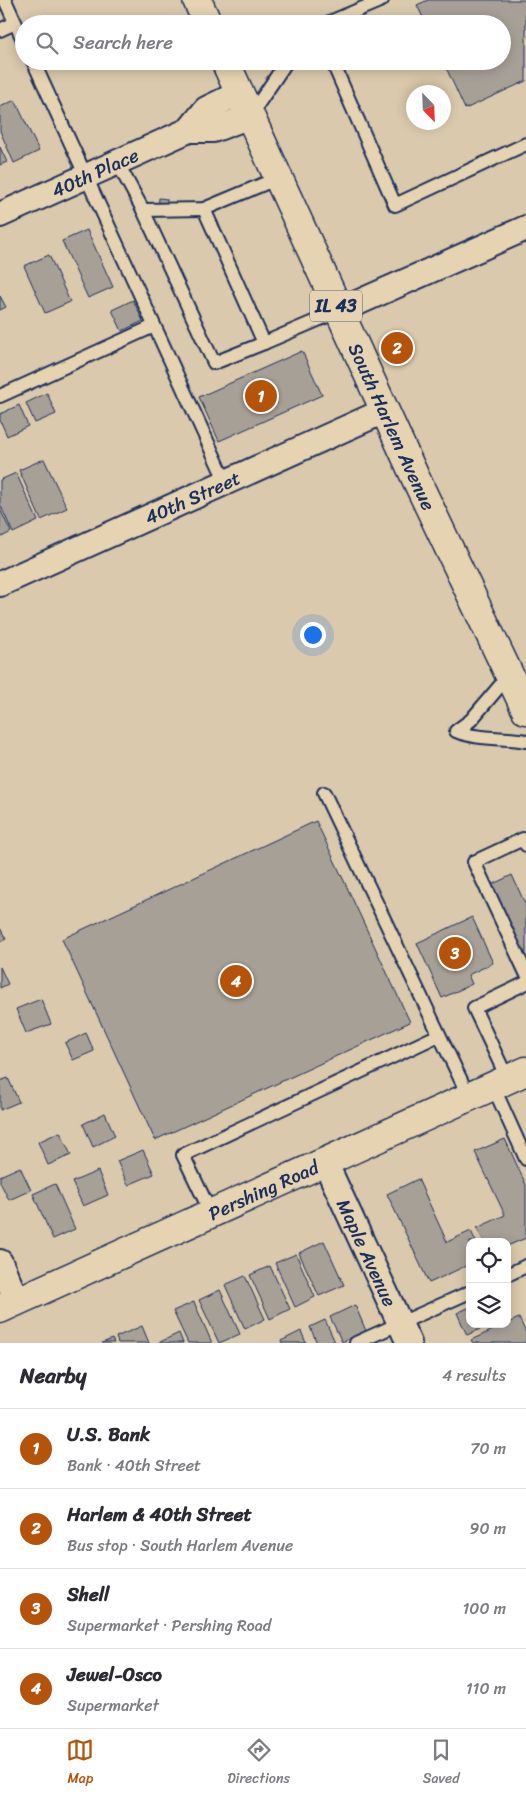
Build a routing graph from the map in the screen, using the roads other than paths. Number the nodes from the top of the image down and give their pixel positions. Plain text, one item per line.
1 (5, 0) edge
2 (382, 0) edge
3 (346, 15) edge
4 (15, 23) joint
5 (0, 30) edge
6 (37, 70) edge
7 (229, 70) edge
8 (278, 70) edge
9 (336, 70) edge
10 (245, 105) junction
11 (526, 144) edge
12 (117, 162) junction
13 (86, 176) junction
14 (278, 178) junction
15 (204, 209) junction
16 (143, 210) junction
17 (0, 215) edge
18 (526, 228) edge
19 (339, 311) junction
20 (154, 326) junction
21 (264, 343) junction
22 (0, 396) edge
23 (384, 411) junction
24 (226, 482) junction
25 (0, 584) edge
26 (509, 675) junction
27 (526, 710) edge
28 (526, 740) edge
29 (324, 793) dead end
30 (526, 845) edge
31 (526, 973) edge
32 (526, 983) edge
33 (439, 1035) junction
34 (499, 1084) edge
35 (526, 1157) edge
36 (325, 1162) junction
37 (211, 1213) junction
38 (0, 1262) edge
39 (526, 1266) edge
40 (511, 1273) edge
41 (466, 1294) edge
42 (9, 1305) edge
43 (404, 1333) edge
44 (356, 1343) edge

1 - 4 lane
2 - 3 lane
4 - 5 lane
6 - 13 lane
7 - 10 main road, South Harlem Avenue / IL 43
8 - 10 lane
9 - 11 lane
10 - 12 street, 40th Place
10 - 14 main road, South Harlem Avenue / IL 43
12 - 13 street, 40th Place
12 - 16 lane
13 - 17 street, 40th Place
13 - 20 lane
14 - 15 lane
14 - 19 main road, South Harlem Avenue / IL 43
15 - 16 lane
15 - 21 lane
16 - 21 lane
18 - 19 street
19 - 21 lane
19 - 23 main road, South Harlem Avenue / IL 43
20 - 22 lane
20 - 24 lane
23 - 24 street, 40th Street
23 - 26 main road, South Harlem Avenue / IL 43
24 - 25 street, 40th Street
26 - 27 main road, South Harlem Avenue / IL 43
26 - 28 lane
29 - 33 lane
30 - 31 lane
32 - 34 lane
33 - 34 lane
33 - 37 lane
34 - 35 lane
34 - 36 main road, Pershing Road
36 - 37 main road, Pershing Road
36 - 43 street, Maple Avenue
37 - 42 main road, Pershing Road
38 - 42 street
39 - 40 lane
41 - 43 lane
43 - 44 lane

